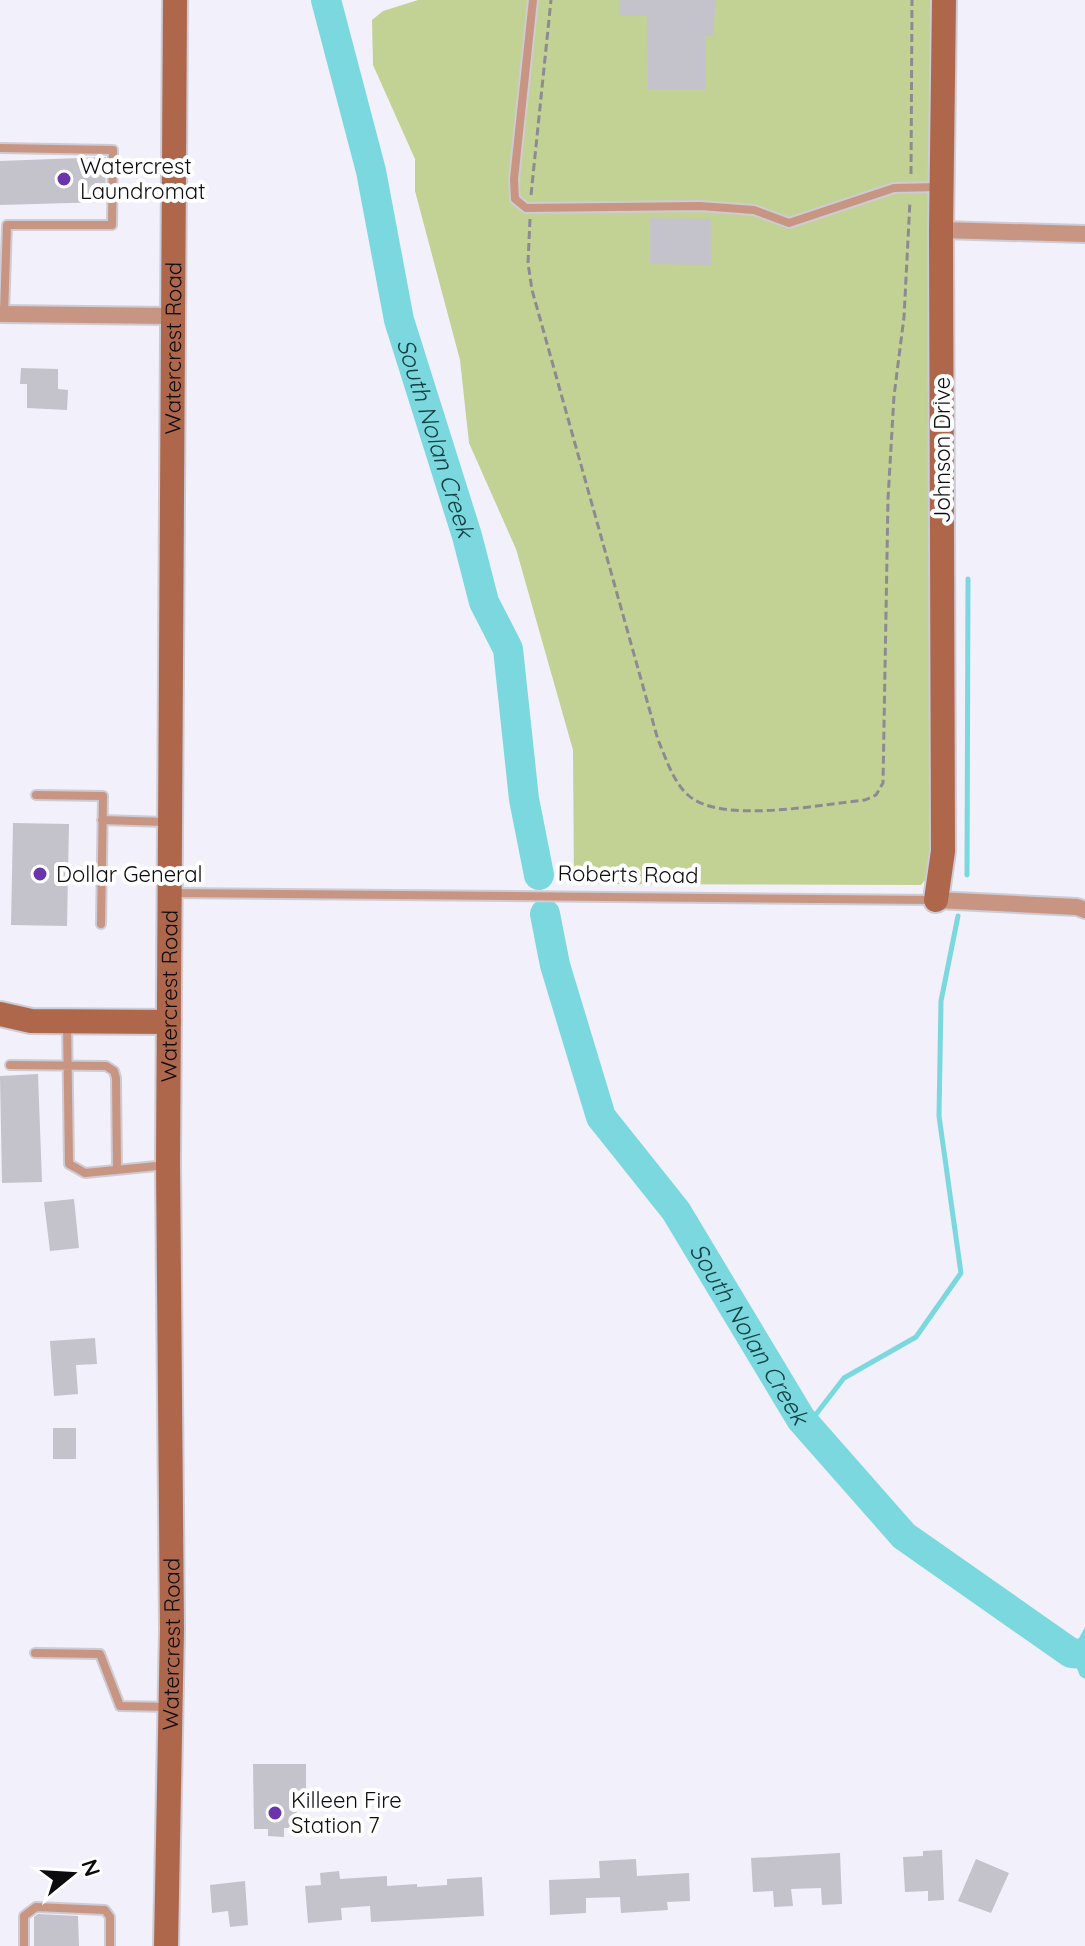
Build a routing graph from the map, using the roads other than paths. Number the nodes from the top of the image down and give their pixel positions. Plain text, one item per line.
1 (175, 0) edge
2 (533, 0) edge
3 (944, 0) edge
4 (0, 148) edge
5 (941, 187) junction
6 (941, 230) junction
7 (1085, 234) edge
8 (3, 277) edge
9 (2, 314) edge
10 (172, 316) junction
11 (36, 795) dead end
12 (102, 820) junction
13 (171, 822) junction
14 (171, 893) junction
15 (936, 900) junction
16 (1085, 910) edge
17 (101, 924) dead end
18 (0, 1014) edge
19 (67, 1022) junction
20 (169, 1022) junction
21 (10, 1065) dead end
22 (68, 1066) junction
23 (168, 1164) junction
24 (117, 1170) junction
25 (35, 1653) dead end
26 (170, 1707) junction
27 (24, 1946) edge
28 (110, 1946) edge
29 (166, 1946) edge

1 - 10 street, Watercrest Road
2 - 5 lane
3 - 5 street, Johnson Drive
4 - 8 lane
5 - 6 street, Johnson Drive
6 - 7 street
6 - 15 street, Johnson Drive
8 - 9 lane
9 - 10 street
10 - 13 street, Watercrest Road
11 - 12 lane
12 - 13 lane
12 - 17 lane
13 - 14 street, Watercrest Road
14 - 15 lane, Roberts Road
14 - 20 street, Watercrest Road
15 - 16 street, Roberts Road
18 - 19 street
19 - 20 street
19 - 22 lane
20 - 23 street, Watercrest Road
21 - 22 lane
22 - 24 lane
22 - 24 lane
23 - 24 lane
23 - 26 street, Watercrest Road
25 - 26 lane
26 - 29 street, Watercrest Road
27 - 28 lane

